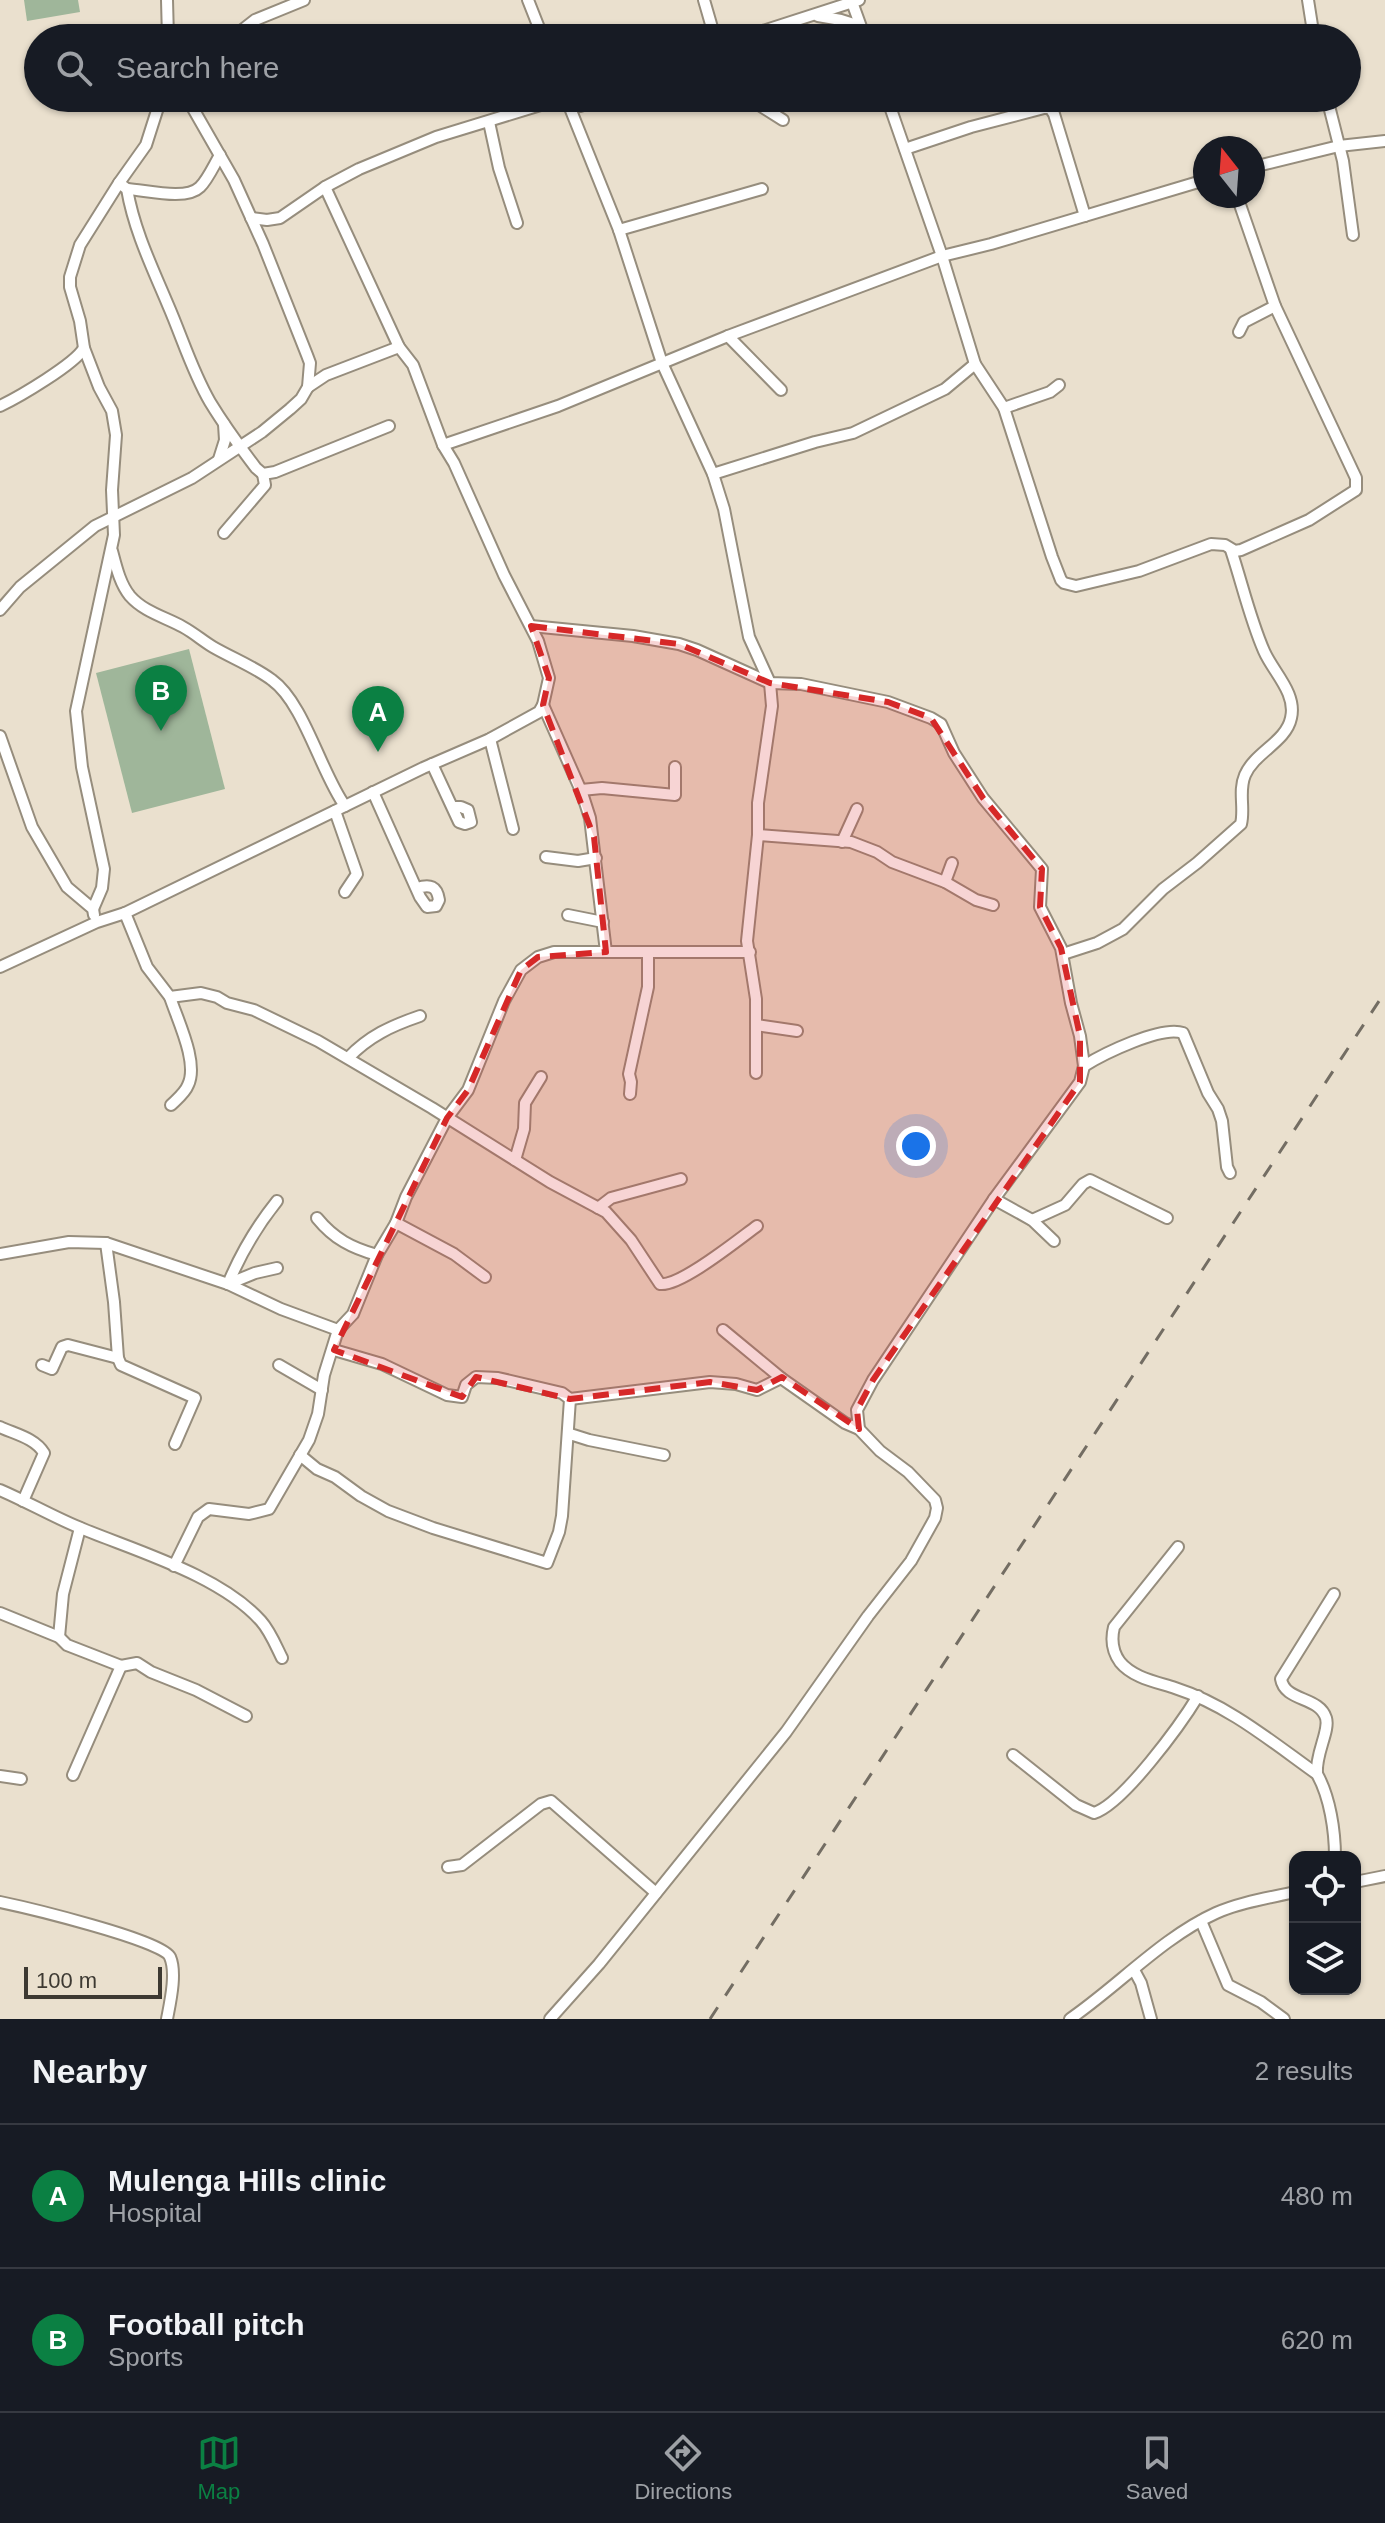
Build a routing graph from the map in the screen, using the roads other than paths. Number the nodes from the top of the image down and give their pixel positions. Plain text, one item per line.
1 (167, 0) edge
2 (304, 0) edge
3 (528, 0) edge
4 (704, 0) edge
5 (1308, 0) edge
6 (856, 1) edge
7 (812, 16) junction
8 (168, 24) edge
9 (250, 24) edge
10 (537, 24) edge
11 (711, 24) edge
12 (786, 24) edge
13 (854, 24) edge
14 (860, 24) edge
15 (1312, 24) edge
16 (158, 112) edge
17 (195, 112) edge
18 (520, 112) edge
19 (572, 112) edge
20 (770, 112) edge
21 (892, 112) edge
22 (1029, 112) edge
23 (1053, 112) edge
24 (1330, 112) edge
25 (783, 120) dead end
26 (489, 122) junction
27 (1385, 141) edge
28 (1339, 146) junction
29 (905, 149) junction
30 (220, 155) junction
31 (1265, 164) edge
32 (1193, 184) edge
33 (123, 186) junction
34 (325, 187) junction
35 (762, 189) dead end
36 (1241, 208) edge
37 (1085, 216) junction
38 (251, 218) junction
39 (274, 220) junction
40 (517, 223) dead end
41 (619, 230) junction
42 (1353, 235) dead end
43 (263, 244) junction
44 (942, 256) junction
45 (1275, 306) junction
46 (1239, 332) dead end
47 (728, 336) junction
48 (399, 347) junction
49 (84, 348) junction
50 (310, 363) junction
51 (662, 363) junction
52 (975, 364) junction
53 (326, 375) junction
54 (1059, 385) dead end
55 (308, 387) junction
56 (781, 390) dead end
57 (0, 406) edge
58 (1004, 408) junction
59 (224, 423) junction
60 (389, 426) dead end
61 (443, 445) junction
62 (240, 446) junction
63 (218, 461) junction
64 (263, 474) junction
65 (713, 474) junction
66 (113, 517) junction
67 (224, 533) dead end
68 (111, 549) junction
69 (1231, 550) junction
70 (0, 610) edge
71 (531, 626) junction
72 (770, 683) junction
73 (543, 705) junction
74 (0, 736) edge
75 (490, 739) junction
76 (432, 764) junction
77 (675, 767) dead end
78 (581, 790) junction
79 (373, 792) junction
80 (453, 807) dead end
81 (340, 808) junction
82 (857, 809) dead end
83 (513, 829) dead end
84 (758, 835) junction
85 (842, 842) junction
86 (546, 857) dead end
87 (596, 858) junction
88 (952, 863) dead end
89 (945, 882) junction
90 (417, 888) dead end
91 (345, 892) dead end
92 (993, 905) dead end
93 (93, 909) junction
94 (125, 913) junction
95 (568, 915) dead end
96 (97, 922) junction
97 (603, 922) junction
98 (606, 952) junction
99 (750, 952) junction
100 (648, 953) junction
101 (1063, 954) junction
102 (0, 967) edge
103 (170, 997) junction
104 (420, 1016) dead end
105 (756, 1025) junction
106 (797, 1031) dead end
107 (348, 1058) junction
108 (1084, 1066) junction
109 (756, 1073) dead end
110 (541, 1077) dead end
111 (630, 1094) dead end
112 (171, 1105) dead end
113 (447, 1118) junction
114 (515, 1160) junction
115 (1230, 1173) dead end
116 (681, 1179) dead end
117 (994, 1199) junction
118 (277, 1201) dead end
119 (598, 1208) junction
120 (317, 1218) dead end
121 (1167, 1218) dead end
122 (1032, 1220) junction
123 (396, 1223) junction
124 (757, 1226) dead end
125 (1054, 1241) dead end
126 (106, 1243) junction
127 (0, 1254) edge
128 (377, 1255) junction
129 (277, 1268) dead end
130 (485, 1277) dead end
131 (228, 1284) junction
132 (338, 1330) junction
133 (723, 1330) dead end
134 (334, 1350) junction
135 (118, 1358) junction
136 (42, 1365) dead end
137 (279, 1365) dead end
138 (781, 1378) junction
139 (322, 1390) junction
140 (570, 1399) junction
141 (0, 1427) edge
142 (859, 1429) junction
143 (570, 1434) junction
144 (175, 1444) dead end
145 (300, 1455) junction
146 (664, 1455) dead end
147 (0, 1490) edge
148 (23, 1501) junction
149 (80, 1528) junction
150 (1178, 1547) dead end
151 (174, 1566) junction
152 (1334, 1594) dead end
153 (0, 1613) edge
154 (59, 1637) junction
155 (282, 1658) dead end
156 (121, 1666) junction
157 (1198, 1696) junction
158 (246, 1716) dead end
159 (1013, 1755) dead end
160 (1317, 1774) junction
161 (73, 1775) dead end
162 (0, 1776) edge
163 (21, 1779) dead end
164 (1334, 1851) edge
165 (448, 1867) dead end
166 (1385, 1876) edge
167 (1361, 1881) edge
168 (656, 1893) junction
169 (1289, 1893) edge
170 (0, 1902) edge
171 (1201, 1921) junction
172 (1134, 1970) junction
173 (167, 2019) edge
174 (550, 2019) edge
175 (1070, 2019) edge
176 (1151, 2019) edge
177 (1284, 2019) edge

1 - 8 street
2 - 9 street
3 - 10 street
4 - 11 street
5 - 15 street
6 - 7 street
6 - 14 street
7 - 12 street
7 - 13 street
16 - 33 street
17 - 30 street
18 - 26 street
19 - 41 street
20 - 25 street
21 - 29 street
22 - 29 street
23 - 37 street
24 - 28 street
26 - 34 street
26 - 40 street
27 - 28 street
28 - 31 street
28 - 42 street
29 - 44 street
30 - 33 street
30 - 38 street
32 - 37 street
33 - 49 street
33 - 59 street
34 - 39 street
34 - 48 street
35 - 41 street
36 - 45 street
37 - 44 street
38 - 39 street
38 - 43 street
39 - 43 street
41 - 51 street
43 - 50 street
44 - 47 street
44 - 52 street
45 - 46 street
45 - 69 street
47 - 51 street
47 - 56 street
48 - 53 street
48 - 61 street
49 - 57 street
49 - 66 street
50 - 53 street
50 - 55 street
51 - 61 street
51 - 65 street
52 - 58 street
52 - 65 street
53 - 55 street
54 - 58 street
55 - 62 street
58 - 69 street
59 - 62 street
59 - 63 street
60 - 64 street
61 - 71 street
62 - 63 street
62 - 64 street
63 - 66 street
64 - 67 street
65 - 72 street
66 - 68 street
66 - 70 street
68 - 81 street
68 - 93 street
69 - 101 street
71 - 72 street
71 - 73 street
72 - 84 street
72 - 101 street
73 - 75 street
73 - 78 street
74 - 93 street
75 - 76 street
75 - 83 street
76 - 79 street
76 - 80 street
77 - 78 street
78 - 87 street
79 - 81 street
79 - 90 street
81 - 91 street
81 - 94 street
82 - 85 street
84 - 85 street
84 - 99 street
85 - 89 street
86 - 87 street
87 - 97 street
88 - 89 street
89 - 92 street
93 - 96 street
94 - 96 street
94 - 103 street
95 - 97 street
96 - 102 street
97 - 98 street
98 - 100 street
98 - 113 street
99 - 100 street
99 - 105 street
100 - 111 street
101 - 108 street
103 - 107 street
103 - 112 street
104 - 107 street
105 - 106 street
105 - 109 street
107 - 113 street
108 - 115 street
108 - 117 street
110 - 114 street
113 - 114 street
113 - 123 street
114 - 119 street
116 - 119 street
117 - 122 street
117 - 142 street
118 - 131 street
119 - 124 street
120 - 128 street
121 - 122 street
122 - 125 street
123 - 128 street
123 - 130 street
126 - 127 street
126 - 131 street
126 - 135 street
128 - 132 street
129 - 131 street
131 - 132 street
132 - 134 street
133 - 138 street
134 - 139 street
134 - 140 street
135 - 136 street
135 - 144 street
137 - 139 street
138 - 140 street
138 - 142 street
139 - 145 street
140 - 143 street
141 - 148 street
142 - 168 street
143 - 145 street
143 - 146 street
145 - 151 street
147 - 148 street
148 - 149 street
149 - 151 street
149 - 154 street
150 - 157 street
151 - 155 street
152 - 160 street
153 - 154 street
154 - 156 street
156 - 158 street
156 - 161 street
157 - 159 street
157 - 160 street
160 - 164 street
162 - 163 street
165 - 168 street
166 - 167 street
168 - 174 street
169 - 171 street
170 - 173 street
171 - 172 street
171 - 177 street
172 - 175 street
172 - 176 street

